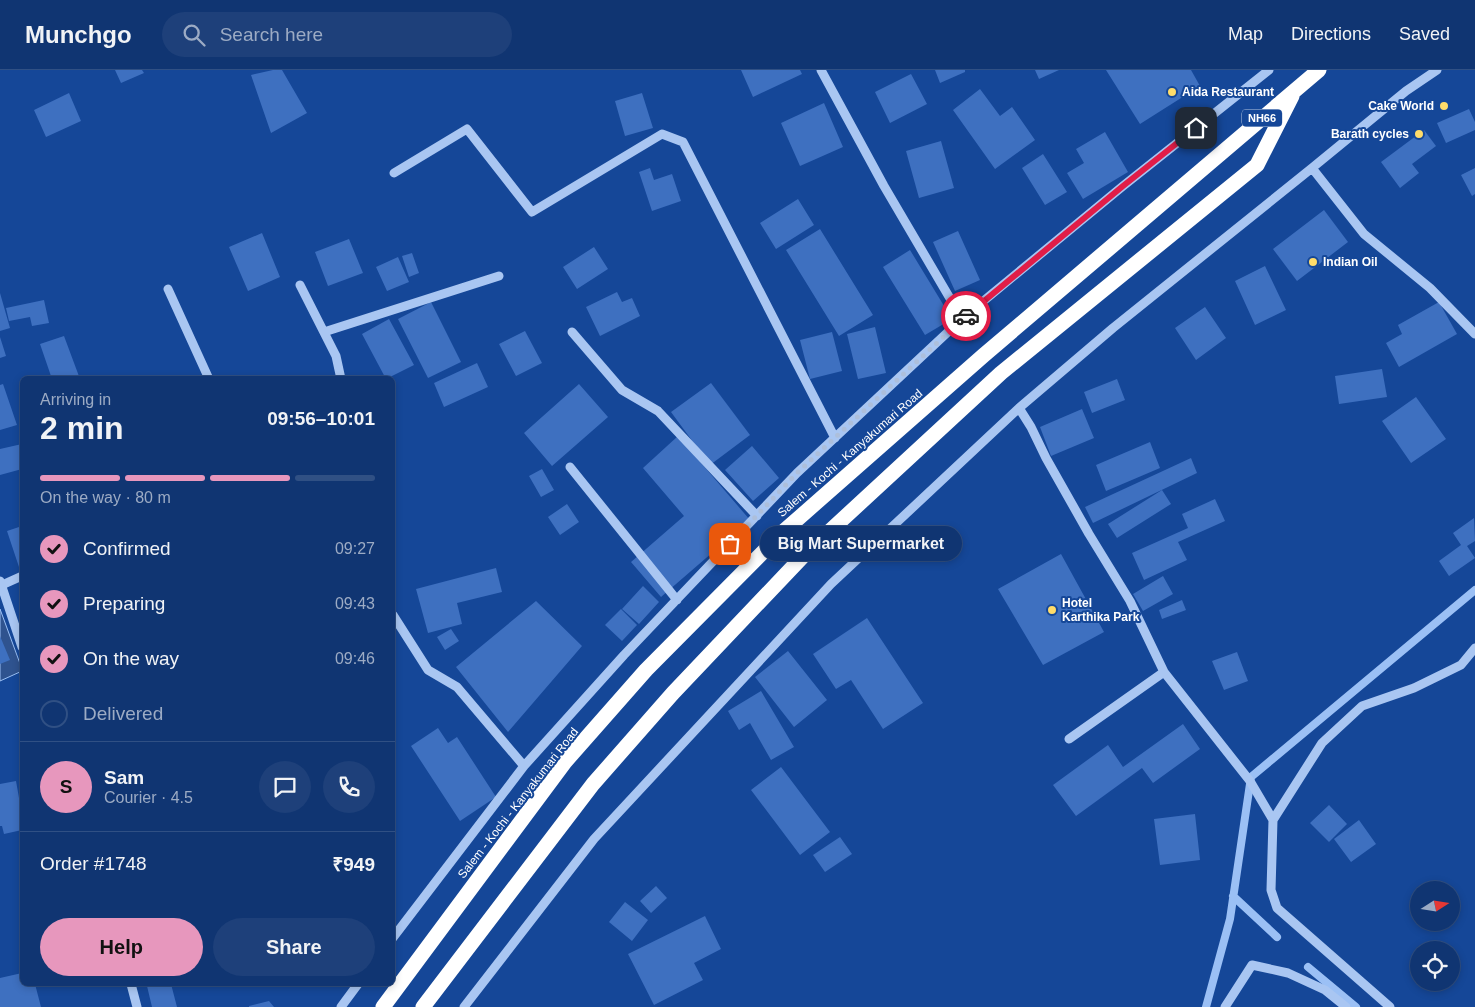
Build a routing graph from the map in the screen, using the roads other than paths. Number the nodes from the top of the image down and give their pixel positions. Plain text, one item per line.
1 (821, 70) edge
2 (1268, 70) edge
3 (1319, 70) edge
4 (1436, 70) edge
5 (1295, 90) junction
6 (1312, 168) junction
7 (394, 172) dead end
8 (499, 276) dead end
9 (300, 285) dead end
10 (168, 289) dead end
11 (964, 318) junction
12 (324, 332) junction
13 (572, 332) dead end
14 (1475, 334) edge
15 (207, 376) edge
16 (340, 376) edge
17 (1019, 408) junction
18 (835, 438) junction
19 (570, 467) dead end
20 (757, 516) junction
21 (20, 577) edge
22 (1, 583) edge
23 (677, 600) junction
24 (395, 618) edge
25 (20, 640) edge
26 (1475, 648) edge
27 (1164, 672) junction
28 (1069, 739) dead end
29 (524, 766) junction
30 (1273, 820) junction
31 (395, 936) edge
32 (132, 986) edge
33 (357, 986) edge
34 (137, 1007) edge
35 (341, 1007) edge
36 (383, 1007) edge
37 (423, 1007) edge
38 (464, 1007) edge
39 (1225, 1007) edge
40 (1346, 1007) edge
41 (1390, 1007) edge

1 - 11 street
2 - 11 street
3 - 5 highway, Salem - Kochi - Kanyakumari Road / NH66
4 - 6 street
5 - 36 highway, Salem - Kochi - Kanyakumari Road / NH66
5 - 37 highway, Salem - Kochi - Kanyakumari Road / NH66
6 - 14 street
6 - 17 street
7 - 18 street
8 - 12 street
9 - 12 street
10 - 15 street
11 - 18 street
12 - 16 street
13 - 20 street
17 - 27 street
17 - 38 street
18 - 20 street
19 - 23 street
20 - 23 street
21 - 22 street
22 - 25 street
23 - 29 street
24 - 29 street
26 - 30 street
27 - 28 street
27 - 30 street
29 - 31 street
30 - 41 street
32 - 34 street
33 - 35 street
39 - 40 street

